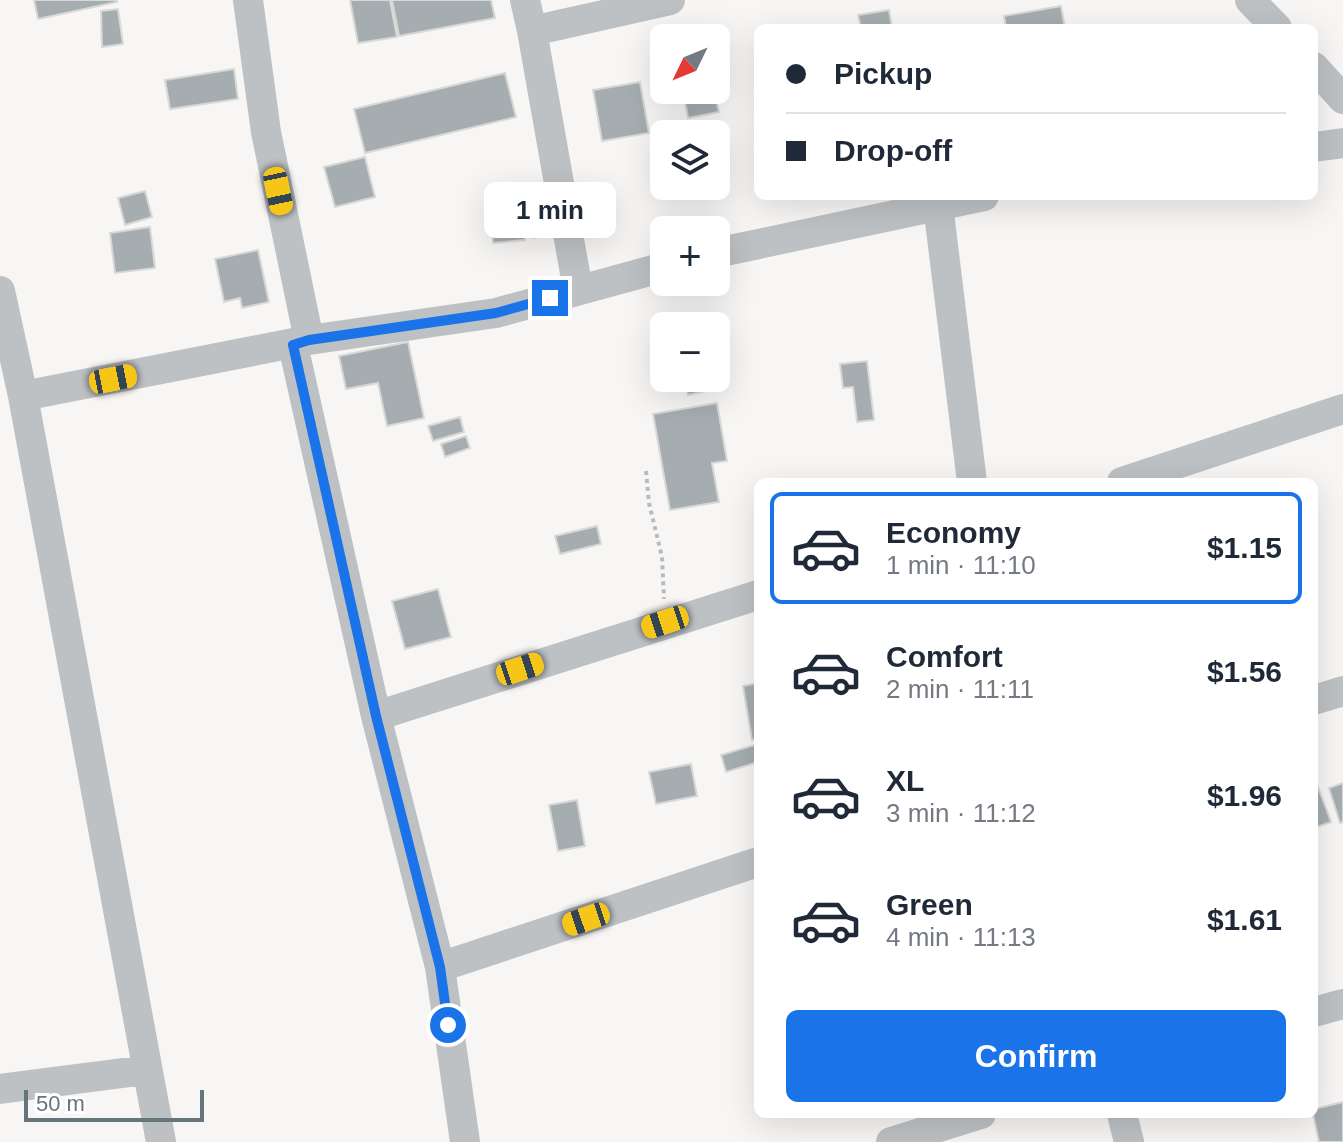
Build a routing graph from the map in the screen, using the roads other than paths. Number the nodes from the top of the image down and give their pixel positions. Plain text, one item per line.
1 (248, 0) edge
2 (525, 0) edge
3 (670, 0) edge
4 (1250, 0) edge
5 (1273, 24) edge
6 (532, 31) junction
7 (1318, 71) edge
8 (1343, 99) edge
9 (1343, 143) edge
10 (1318, 146) edge
11 (964, 200) edge
12 (938, 205) junction
13 (730, 250) edge
14 (650, 271) edge
15 (578, 290) junction
16 (0, 291) edge
17 (301, 343) junction
18 (5, 345) edge
19 (23, 396) junction
20 (1343, 409) edge
21 (972, 478) edge
22 (1134, 478) edge
23 (754, 596) edge
24 (1343, 691) edge
25 (1318, 699) edge
26 (376, 716) junction
27 (754, 863) edge
28 (440, 967) junction
29 (1343, 1004) edge
30 (1318, 1011) edge
31 (146, 1070) junction
32 (0, 1089) edge
33 (968, 1118) edge
34 (1123, 1118) edge
35 (161, 1142) edge
36 (465, 1142) edge
37 (891, 1142) edge
38 (1129, 1142) edge

1 - 17 street
2 - 6 street
3 - 6 street
4 - 5 street
6 - 15 street
7 - 8 street
9 - 10 street
11 - 12 street
12 - 13 street
12 - 21 street
14 - 15 street
15 - 17 street
16 - 18 street
17 - 19 street
17 - 26 street
18 - 19 street
19 - 31 street
20 - 22 street
23 - 26 street
24 - 25 street
26 - 28 street
27 - 28 street
28 - 36 street
29 - 30 street
31 - 32 street
31 - 35 street
33 - 37 street
34 - 38 street

